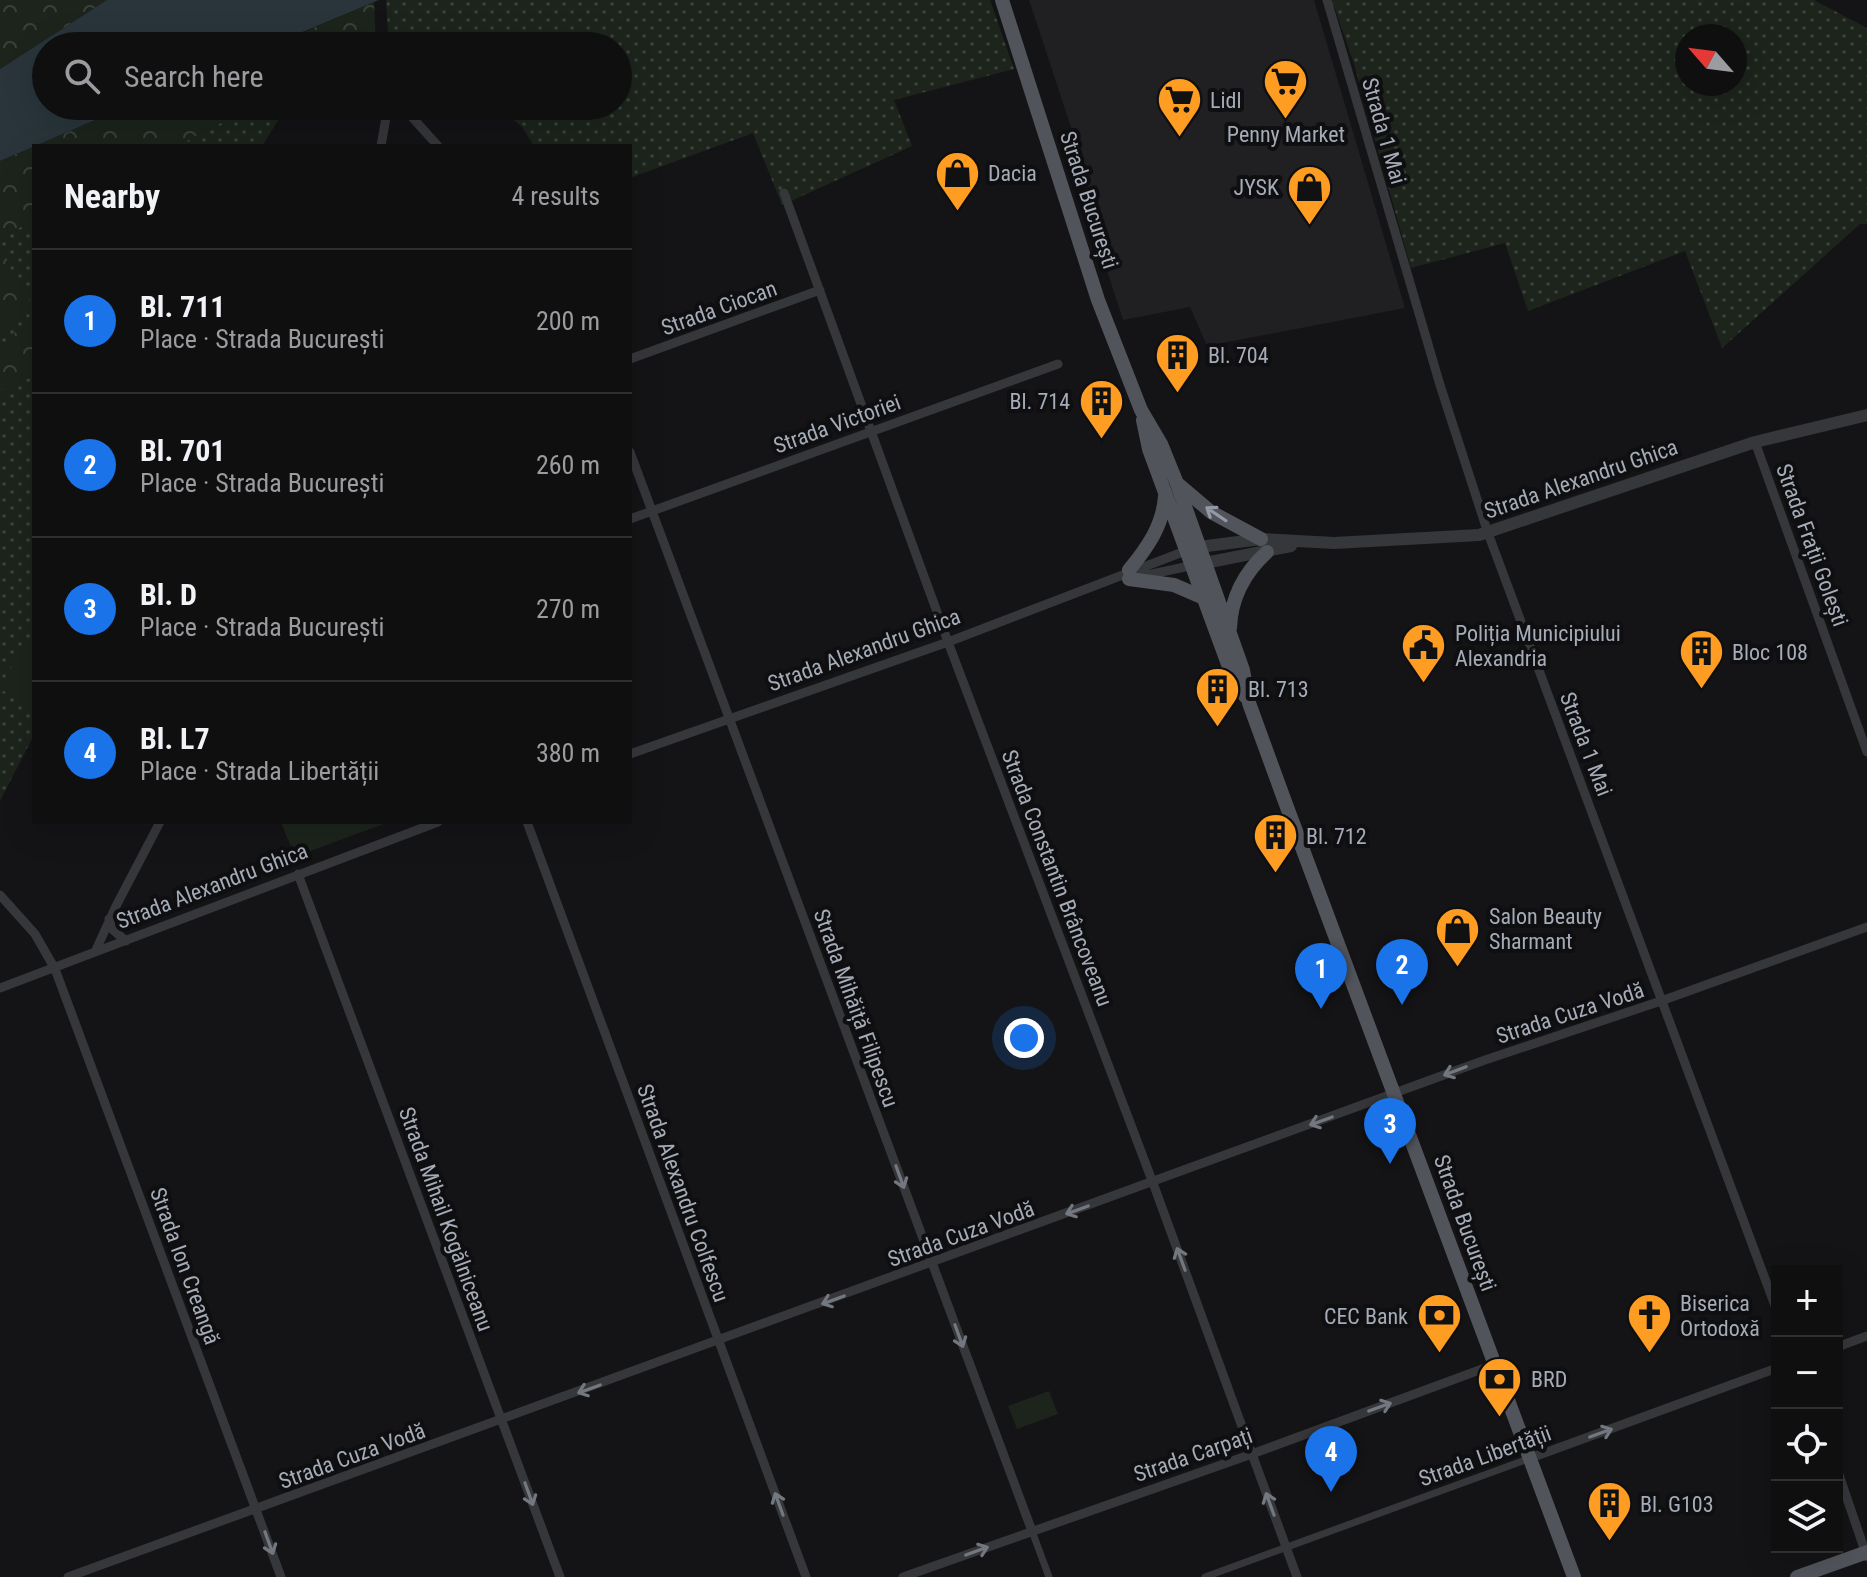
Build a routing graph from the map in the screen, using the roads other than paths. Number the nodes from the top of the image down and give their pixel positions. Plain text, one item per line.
1 (1002, 0) edge
2 (1327, 0) edge
3 (386, 120) edge
4 (415, 120) edge
5 (381, 144) edge
6 (436, 144) edge
7 (784, 193) dead end
8 (820, 290) junction
9 (632, 358) edge
10 (1058, 364) dead end
11 (1867, 415) edge
12 (871, 431) junction
13 (1755, 442) junction
14 (632, 457) edge
15 (1171, 487) junction
16 (652, 511) junction
17 (632, 518) edge
18 (1488, 533) junction
19 (1264, 546) junction
20 (1193, 548) junction
21 (1199, 564) junction
22 (1129, 575) junction
23 (1204, 598) junction
24 (1230, 633) junction
25 (948, 642) junction
26 (1249, 703) junction
27 (729, 720) junction
28 (1867, 752) edge
29 (632, 753) edge
30 (159, 824) edge
31 (433, 824) edge
32 (528, 824) edge
33 (298, 874) junction
34 (0, 895) edge
35 (109, 919) junction
36 (1867, 927) edge
37 (126, 941) junction
38 (95, 952) junction
39 (55, 969) junction
40 (0, 988) edge
41 (1661, 1001) junction
42 (1394, 1095) junction
43 (1153, 1183) junction
44 (932, 1263) junction
45 (1771, 1295) edge
46 (1867, 1336) edge
47 (718, 1342) junction
48 (1843, 1345) edge
49 (1493, 1365) junction
50 (1771, 1370) edge
51 (502, 1421) junction
52 (1252, 1454) junction
53 (1528, 1459) junction
54 (1841, 1481) edge
55 (256, 1509) junction
56 (1032, 1531) junction
57 (1286, 1548) junction
58 (1866, 1554) edge
59 (68, 1577) edge
60 (281, 1577) edge
61 (560, 1577) edge
62 (806, 1577) edge
63 (903, 1577) edge
64 (1049, 1577) edge
65 (1205, 1577) edge
66 (1297, 1577) edge
67 (1574, 1577) edge
68 (1797, 1577) edge

1 - 15 main road, Strada București
2 - 18 street, Strada 1 Mai
3 - 5 street
4 - 6 street
7 - 8 street, Strada Constantin Brâncoveanu
8 - 9 street, Strada Ciocan
8 - 12 street, Strada Constantin Brâncoveanu
10 - 12 street, Strada Victoriei
11 - 13 street, Strada Alexandru Ghica
12 - 16 street, Strada Victoriei
12 - 25 street, Strada Constantin Brâncoveanu
13 - 18 street, Strada Alexandru Ghica
13 - 28 street, Strada Frații Golești
14 - 16 street, Strada Mihăiță Filipescu
19 -> 15 main road
15 - 20 main road, Strada București
15 - 22 main road
16 - 17 street, Strada Victoriei
16 - 27 street, Strada Mihăiță Filipescu
18 - 19 street, Strada Alexandru Ghica
18 - 41 street, Strada 1 Mai
19 - 20 street, Strada Alexandru Ghica
19 - 21 street, Strada Alexandru Ghica
19 - 24 main road
20 - 21 main road, Strada București
20 - 22 street, Strada Alexandru Ghica
21 - 22 street, Strada Alexandru Ghica
21 - 23 main road, Strada București
21 - 24 main road, Strada București
22 - 23 main road
22 - 25 street, Strada Alexandru Ghica
23 - 26 main road, Strada București
24 - 26 main road, Strada București
25 - 27 street, Strada Alexandru Ghica
25 - 43 street, Strada Constantin Brâncoveanu
26 - 42 main road, Strada București
27 - 29 street, Strada Alexandru Ghica
27 -> 44 street, Strada Mihăiță Filipescu
30 - 35 street
31 - 33 street, Strada Alexandru Ghica
32 - 47 street, Strada Alexandru Colfescu
33 - 37 street, Strada Alexandru Ghica
33 - 51 street, Strada Mihail Kogălniceanu
34 - 39 street, Strada Ion Creangă
35 - 37 street
35 - 38 street
36 - 41 street, Strada Cuza Vodă
37 - 38 street, Strada Alexandru Ghica
38 - 39 street, Strada Alexandru Ghica
39 - 40 street, Strada Alexandru Ghica
39 - 55 street, Strada Ion Creangă
41 -> 42 street, Strada Cuza Vodă
41 - 45 street, Strada 1 Mai
42 -> 43 street, Strada Cuza Vodă
42 - 49 main road, Strada București
43 -> 44 street, Strada Cuza Vodă
52 -> 43 street, Strada Constantin Brâncoveanu
44 -> 47 street, Strada Cuza Vodă
44 -> 56 street, Strada Mihăiță Filipescu
46 - 48 street
47 -> 51 street, Strada Cuza Vodă
62 -> 47 street, Strada Alexandru Colfescu
52 -> 49 street, Strada Carpați
49 - 53 main road, Strada București
53 -> 50 street, Strada Libertății
51 - 55 street, Strada Cuza Vodă
51 -> 61 street, Strada Mihail Kogălniceanu
52 - 56 street, Strada Carpați
57 -> 52 street, Strada Constantin Brâncoveanu
53 - 57 street, Strada Libertății
53 - 67 main road, Strada București
54 - 58 street
55 - 59 street, Strada Cuza Vodă
55 -> 60 street, Strada Ion Creangă
63 -> 56 street, Strada Carpați
56 - 64 street, Strada Mihăiță Filipescu
57 - 65 street, Strada Libertății
57 - 66 street, Strada Constantin Brâncoveanu
58 - 68 main road

